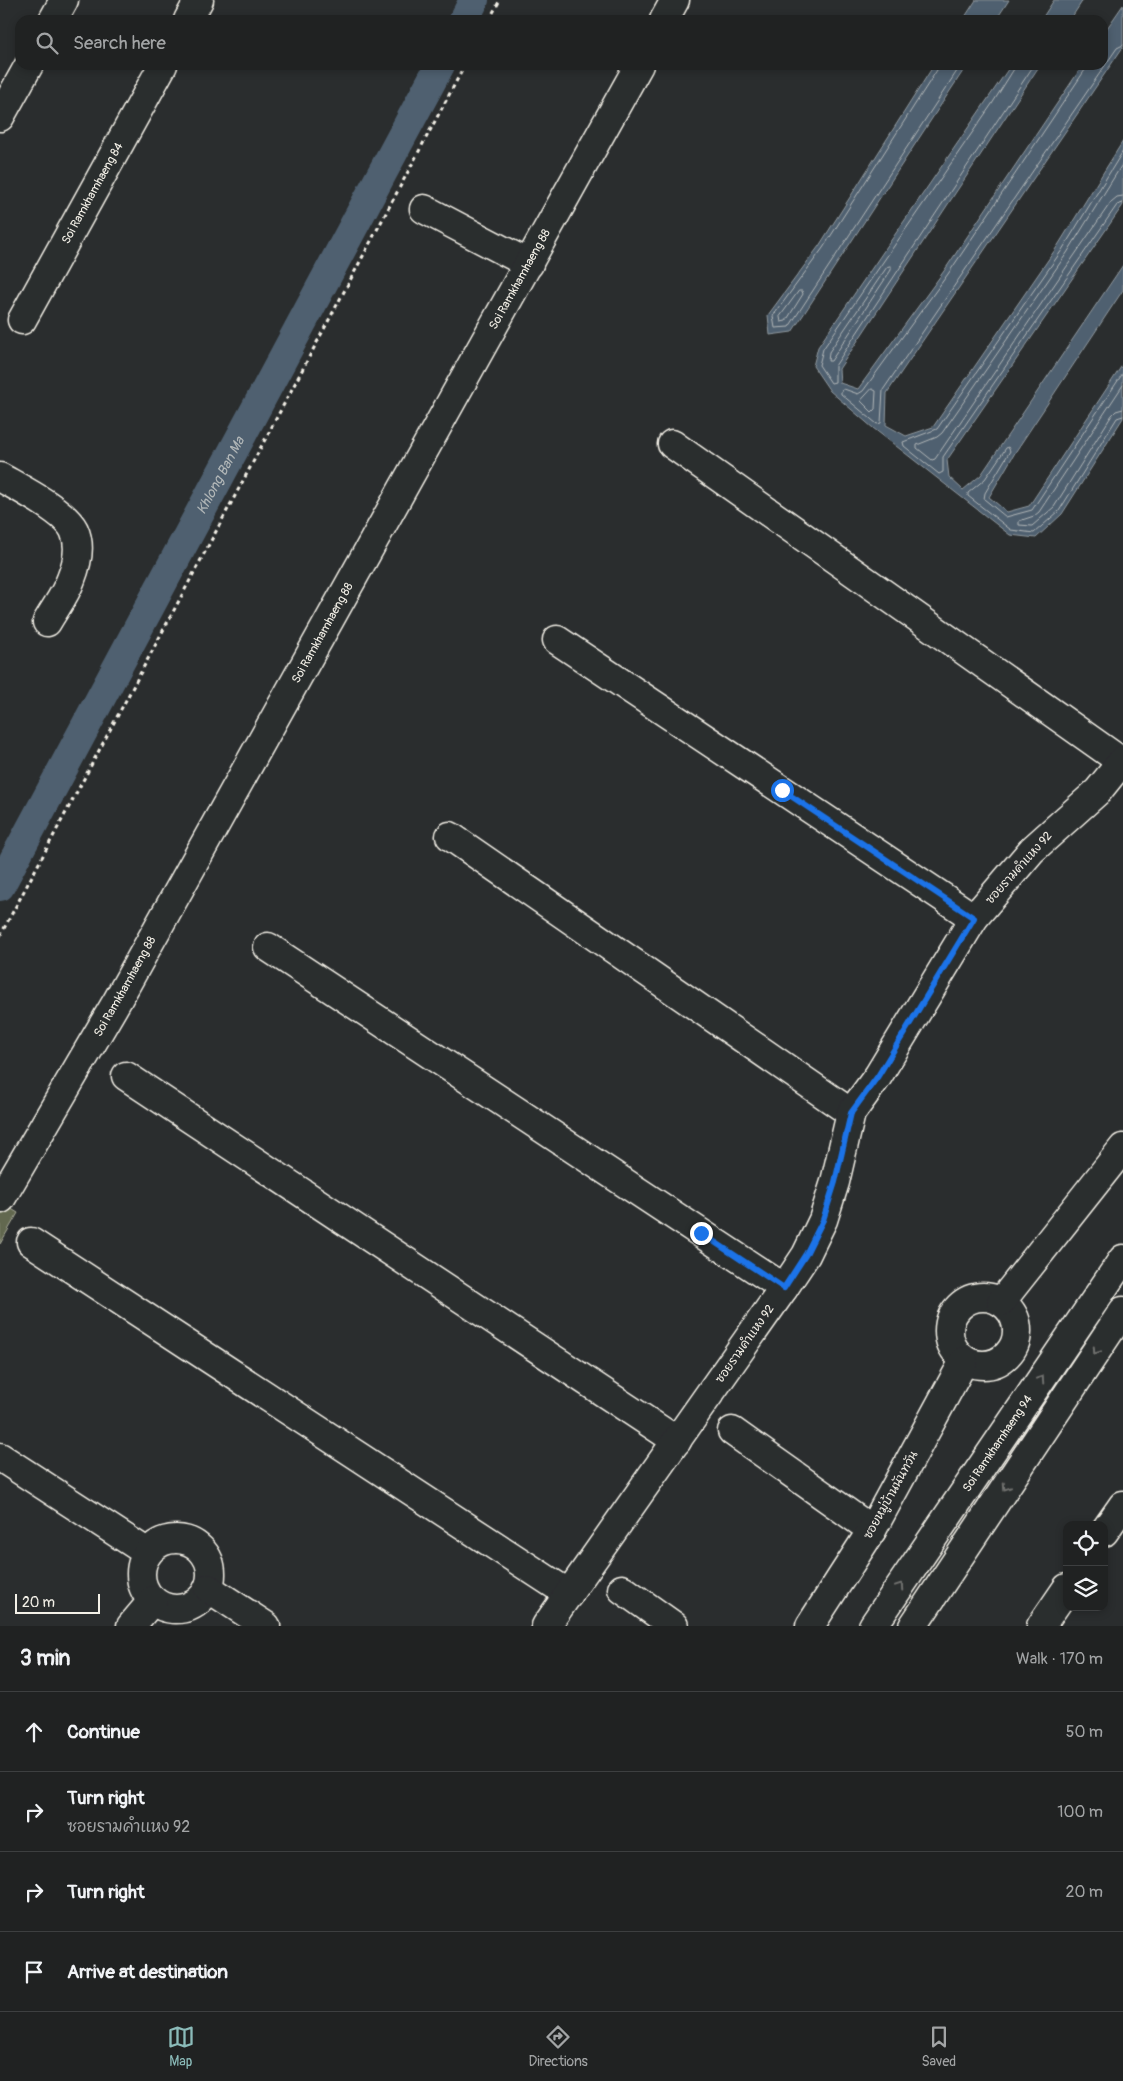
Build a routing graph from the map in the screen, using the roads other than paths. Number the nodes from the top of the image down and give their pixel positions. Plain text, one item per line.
1 (64, 0) edge
2 (199, 0) edge
3 (675, 0) edge
4 (56, 15) edge
5 (191, 15) edge
6 (667, 15) edge
7 (26, 70) edge
8 (160, 70) edge
9 (636, 70) edge
10 (0, 117) edge
11 (424, 209) dead end
12 (529, 264) junction
13 (22, 320) dead end
14 (672, 444) dead end
15 (0, 477) edge
16 (47, 622) dead end
17 (557, 640) dead end
18 (1122, 761) edge
19 (450, 836) dead end
20 (974, 918) junction
21 (268, 947) dead end
22 (126, 1076) dead end
23 (851, 1113) junction
24 (1123, 1148) edge
25 (2, 1199) dead end
26 (31, 1242) dead end
27 (1123, 1259) edge
28 (784, 1288) junction
29 (1001, 1302) junction
30 (1123, 1311) edge
31 (964, 1361) junction
32 (732, 1431) dead end
33 (677, 1441) junction
34 (0, 1457) edge
35 (1123, 1505) edge
36 (1108, 1526) edge
37 (872, 1530) junction
38 (148, 1553) junction
39 (208, 1588) junction
40 (622, 1590) dead end
41 (569, 1594) junction
42 (1063, 1594) edge
43 (153, 1600) junction
44 (131, 1626) edge
45 (266, 1626) edge
46 (546, 1626) edge
47 (674, 1626) edge
48 (810, 1626) edge
49 (873, 1626) edge
50 (913, 1626) edge
51 (1041, 1626) edge

1 - 4 street
2 - 5 street
3 - 6 street
7 - 10 street
8 - 13 street, Soi Ramkhamhaeng 84
9 - 12 street, Soi Ramkhamhaeng 88
11 - 12 street
12 - 25 street, Soi Ramkhamhaeng 88
14 - 18 street
15 - 16 street
17 - 20 street
18 - 20 street, ซอยรามคําแหง 92
19 - 23 street
20 - 23 street, ซอยรามคําแหง 92
21 - 28 street
22 - 33 street
23 - 28 street, ซอยรามคําแหง 92
24 - 29 street
26 - 41 street
49 -> 27 street, Soi Ramkhamhaeng 94
28 - 33 street, ซอยรามคําแหง 92
29 - 31 street
29 - 31 street
30 -> 50 street
31 - 37 street, ซอยหมู่บ้านนันทวัน
32 - 37 street
33 - 41 street, ซอยรามคําแหง 92
34 - 38 street
35 - 36 street
37 - 48 street, ซอยหมู่บ้านนันทวัน
38 - 39 street
38 - 43 street
39 - 43 street
39 - 45 street
40 - 47 street
41 - 46 street, ซอยรามคําแหง 92
42 - 51 street
43 - 44 street

